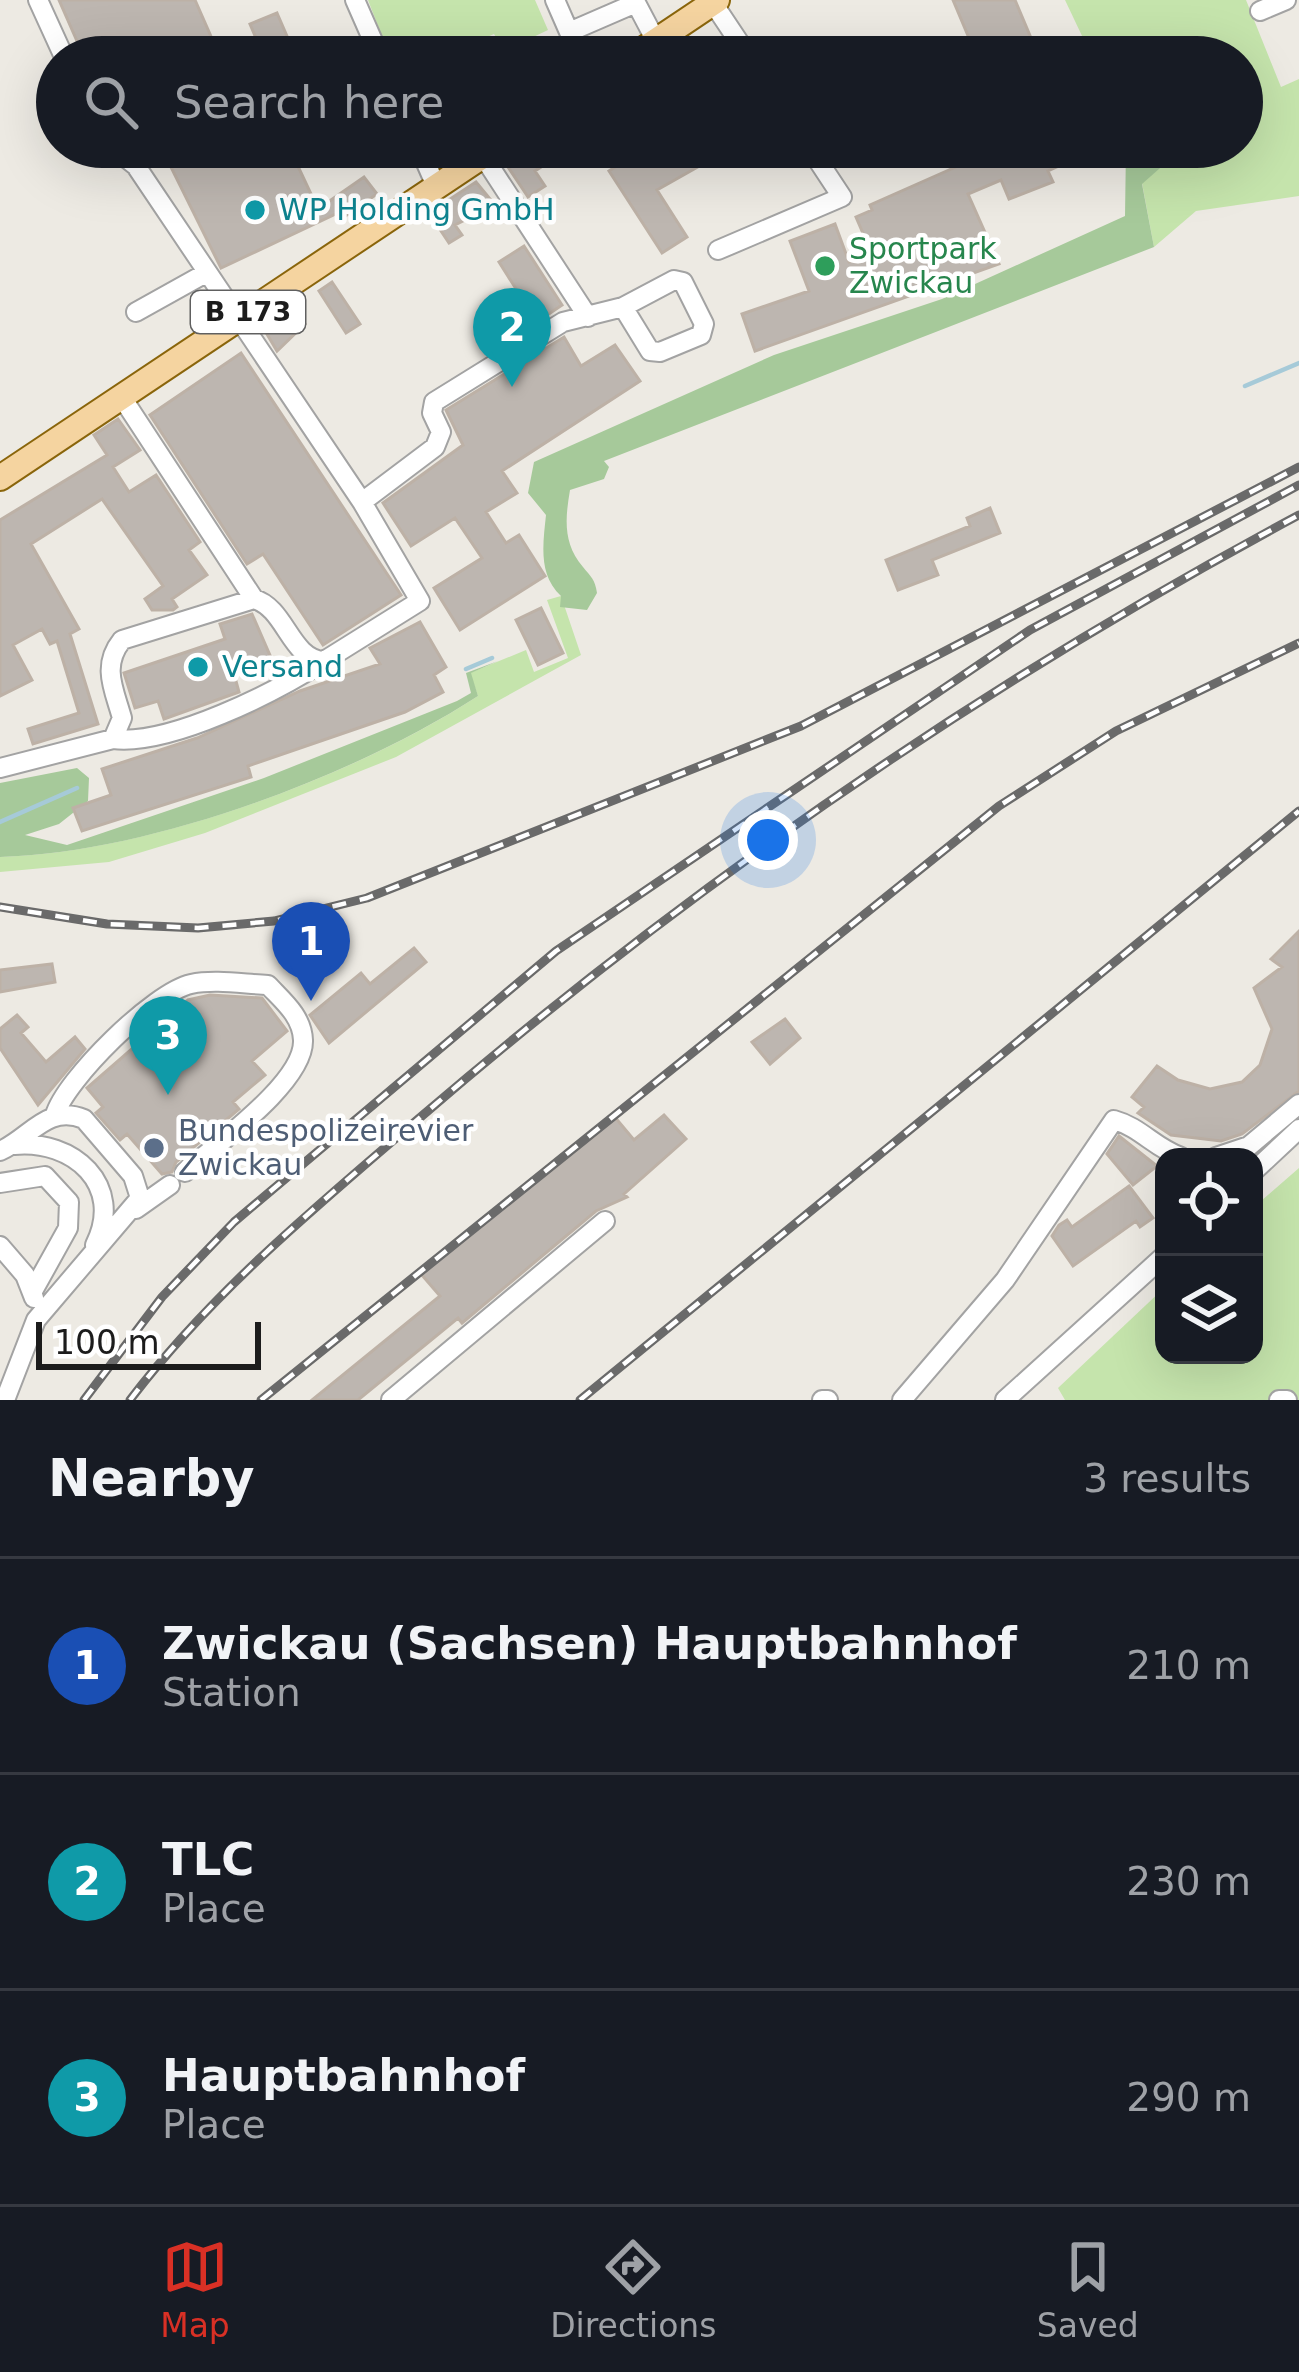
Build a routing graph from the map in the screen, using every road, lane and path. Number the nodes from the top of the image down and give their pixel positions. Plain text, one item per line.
1 (38, 0) edge
2 (356, 0) edge
3 (555, 0) edge
4 (1286, 0) edge
5 (715, 1) edge
6 (1260, 11) dead end
7 (54, 36) edge
8 (371, 36) edge
9 (653, 36) edge
10 (663, 36) edge
11 (736, 36) edge
12 (137, 168) edge
13 (428, 168) edge
14 (464, 168) edge
15 (499, 168) edge
16 (823, 168) edge
17 (436, 186) junction
18 (718, 250) dead end
19 (206, 273) junction
20 (623, 307) junction
21 (136, 312) dead end
22 (588, 317) junction
23 (239, 318) junction
24 (121, 396) junction
25 (0, 478) edge
26 (362, 502) junction
27 (254, 598) junction
28 (324, 661) junction
29 (113, 739) junction
30 (0, 768) edge
31 (1299, 1104) edge
32 (55, 1115) junction
33 (1299, 1129) edge
34 (7, 1148) edge
35 (1158, 1148) edge
36 (1243, 1148) edge
37 (1263, 1163) edge
38 (0, 1183) edge
39 (136, 1209) junction
40 (605, 1221) dead end
41 (0, 1246) edge
42 (88, 1260) junction
43 (1155, 1264) edge
44 (33, 1291) junction
45 (37, 1320) junction
46 (5, 1400) edge
47 (391, 1400) edge
48 (902, 1400) edge
49 (1005, 1400) edge

1 - 7 street
2 - 8 street
3 - 9 street
4 - 6 street
5 - 10 main road
5 - 11 street
12 - 19 street
13 - 17 street
14 - 17 main road, B 173
15 - 22 street
16 - 18 street
17 - 23 main road, B 173
19 - 21 street
19 - 23 street
20 - 20 street
20 - 22 street
22 - 26 street
23 - 24 main road, B 173
23 - 26 street
24 - 25 main road, B 173
24 - 27 street
26 - 28 street
27 - 28 street
27 - 29 street
28 - 29 street
29 - 30 street
31 - 36 street
32 - 34 street
32 - 39 street
32 - 39 street
33 - 37 street
34 - 42 street
35 - 48 street
38 - 44 street
39 - 42 street
40 - 47 street
41 - 44 street
42 - 45 street
43 - 49 street
44 - 45 street
45 - 46 street

